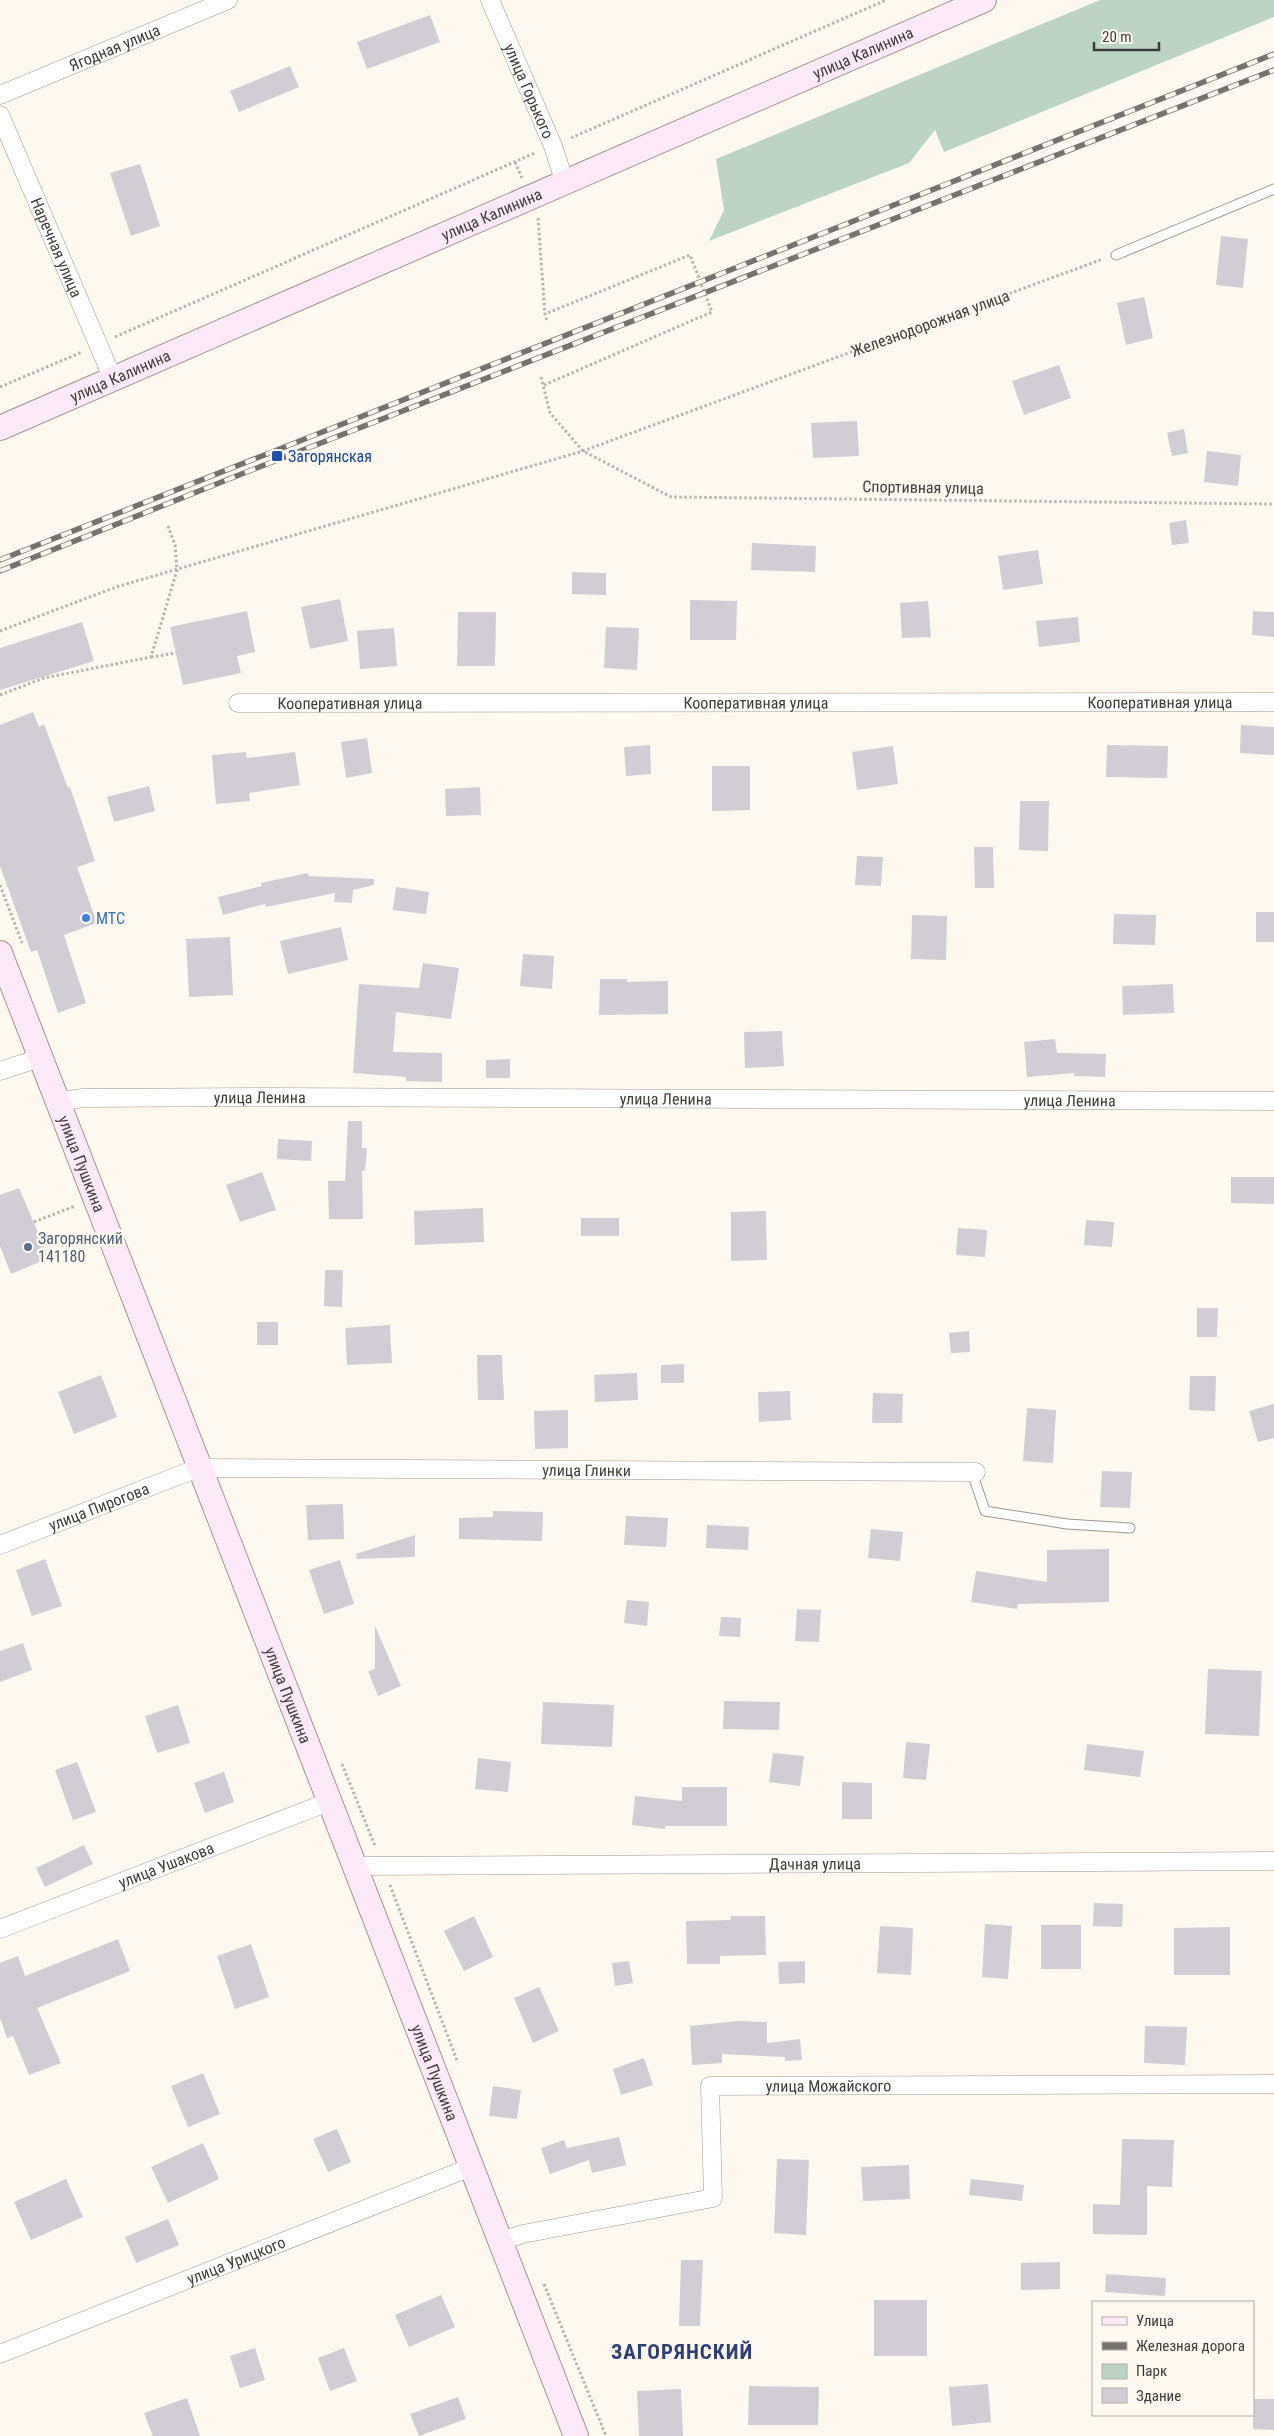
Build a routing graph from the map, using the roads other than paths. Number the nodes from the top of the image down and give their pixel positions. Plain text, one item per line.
1 (228, 0) edge
2 (490, 0) edge
3 (984, 0) edge
4 (0, 96) edge
5 (0, 115) edge
6 (565, 182) junction
7 (1274, 189) edge
8 (1116, 254) road end
9 (113, 379) junction
10 (0, 428) edge
11 (1274, 702) edge
12 (238, 703) dead end
13 (0, 953) edge
14 (40, 1058) junction
15 (0, 1071) edge
16 (1274, 1100) edge
17 (58, 1102) junction
18 (198, 1468) junction
19 (976, 1472) joint
20 (1130, 1528) dead end
21 (0, 1545) edge
22 (330, 1801) junction
23 (1274, 1861) edge
24 (356, 1866) junction
25 (0, 1929) edge
26 (1274, 2084) edge
27 (471, 2167) junction
28 (500, 2241) junction
29 (0, 2354) edge
30 (576, 2436) edge

1 - 4 street, Ягодная улица
2 - 6 street, улица Горького
3 - 6 main road, улица Калинина
5 - 9 street, Наречная улица
6 - 9 main road, улица Калинина
7 - 8 lane
9 - 10 main road, улица Калинина
11 - 12 street, Кооперативная улица
13 - 14 main road, улица Пушкина
14 - 15 street
14 - 17 main road, улица Пушкина
16 - 17 street, улица Ленина
17 - 18 main road, улица Пушкина
18 - 19 street, улица Глинки
18 - 21 street, улица Пирогова
18 - 22 main road, улица Пушкина
19 - 20 lane
22 - 24 main road, улица Пушкина
22 - 25 street, улица Ушакова
23 - 24 street, Дачная улица
24 - 27 main road, улица Пушкина
26 - 28 street, улица Можайского
27 - 28 main road, улица Пушкина
27 - 29 street, улица Урицкого
28 - 30 main road, улица Пушкина

